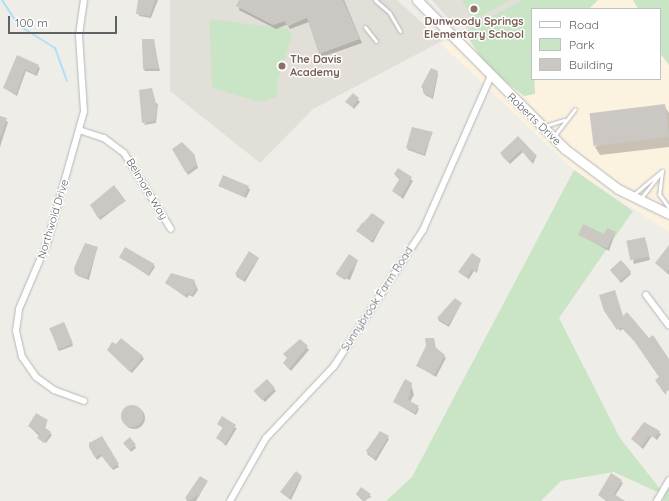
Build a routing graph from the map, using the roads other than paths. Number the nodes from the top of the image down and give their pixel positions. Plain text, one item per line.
1 (84, 0) edge
2 (376, 0) edge
3 (417, 0) edge
4 (365, 27) dead end
5 (400, 31) dead end
6 (376, 41) dead end
7 (491, 76) junction
8 (575, 109) dead end
9 (569, 116) junction
10 (539, 124) junction
11 (79, 130) junction
12 (553, 137) junction
13 (662, 171) junction
14 (636, 197) junction
15 (669, 208) edge
16 (669, 214) edge
17 (171, 229) dead end
18 (646, 295) dead end
19 (669, 325) edge
20 (84, 401) dead end
21 (669, 480) edge
22 (230, 501) edge
23 (657, 501) edge

1 - 11 street, Northwold Drive
2 - 5 lane
3 - 7 street, Roberts Drive
4 - 6 lane
7 - 10 street, Roberts Drive
7 - 22 street, Sunnybrook Farm Road
8 - 9 lane
9 - 10 lane
9 - 12 lane
10 - 12 street, Roberts Drive
11 - 17 street, Belmore Way
11 - 20 street, Northwold Drive
12 - 14 street, Roberts Drive
13 - 14 lane
13 - 14 lane
13 - 15 lane
14 - 16 street, Roberts Drive
18 - 19 street
21 - 23 street

